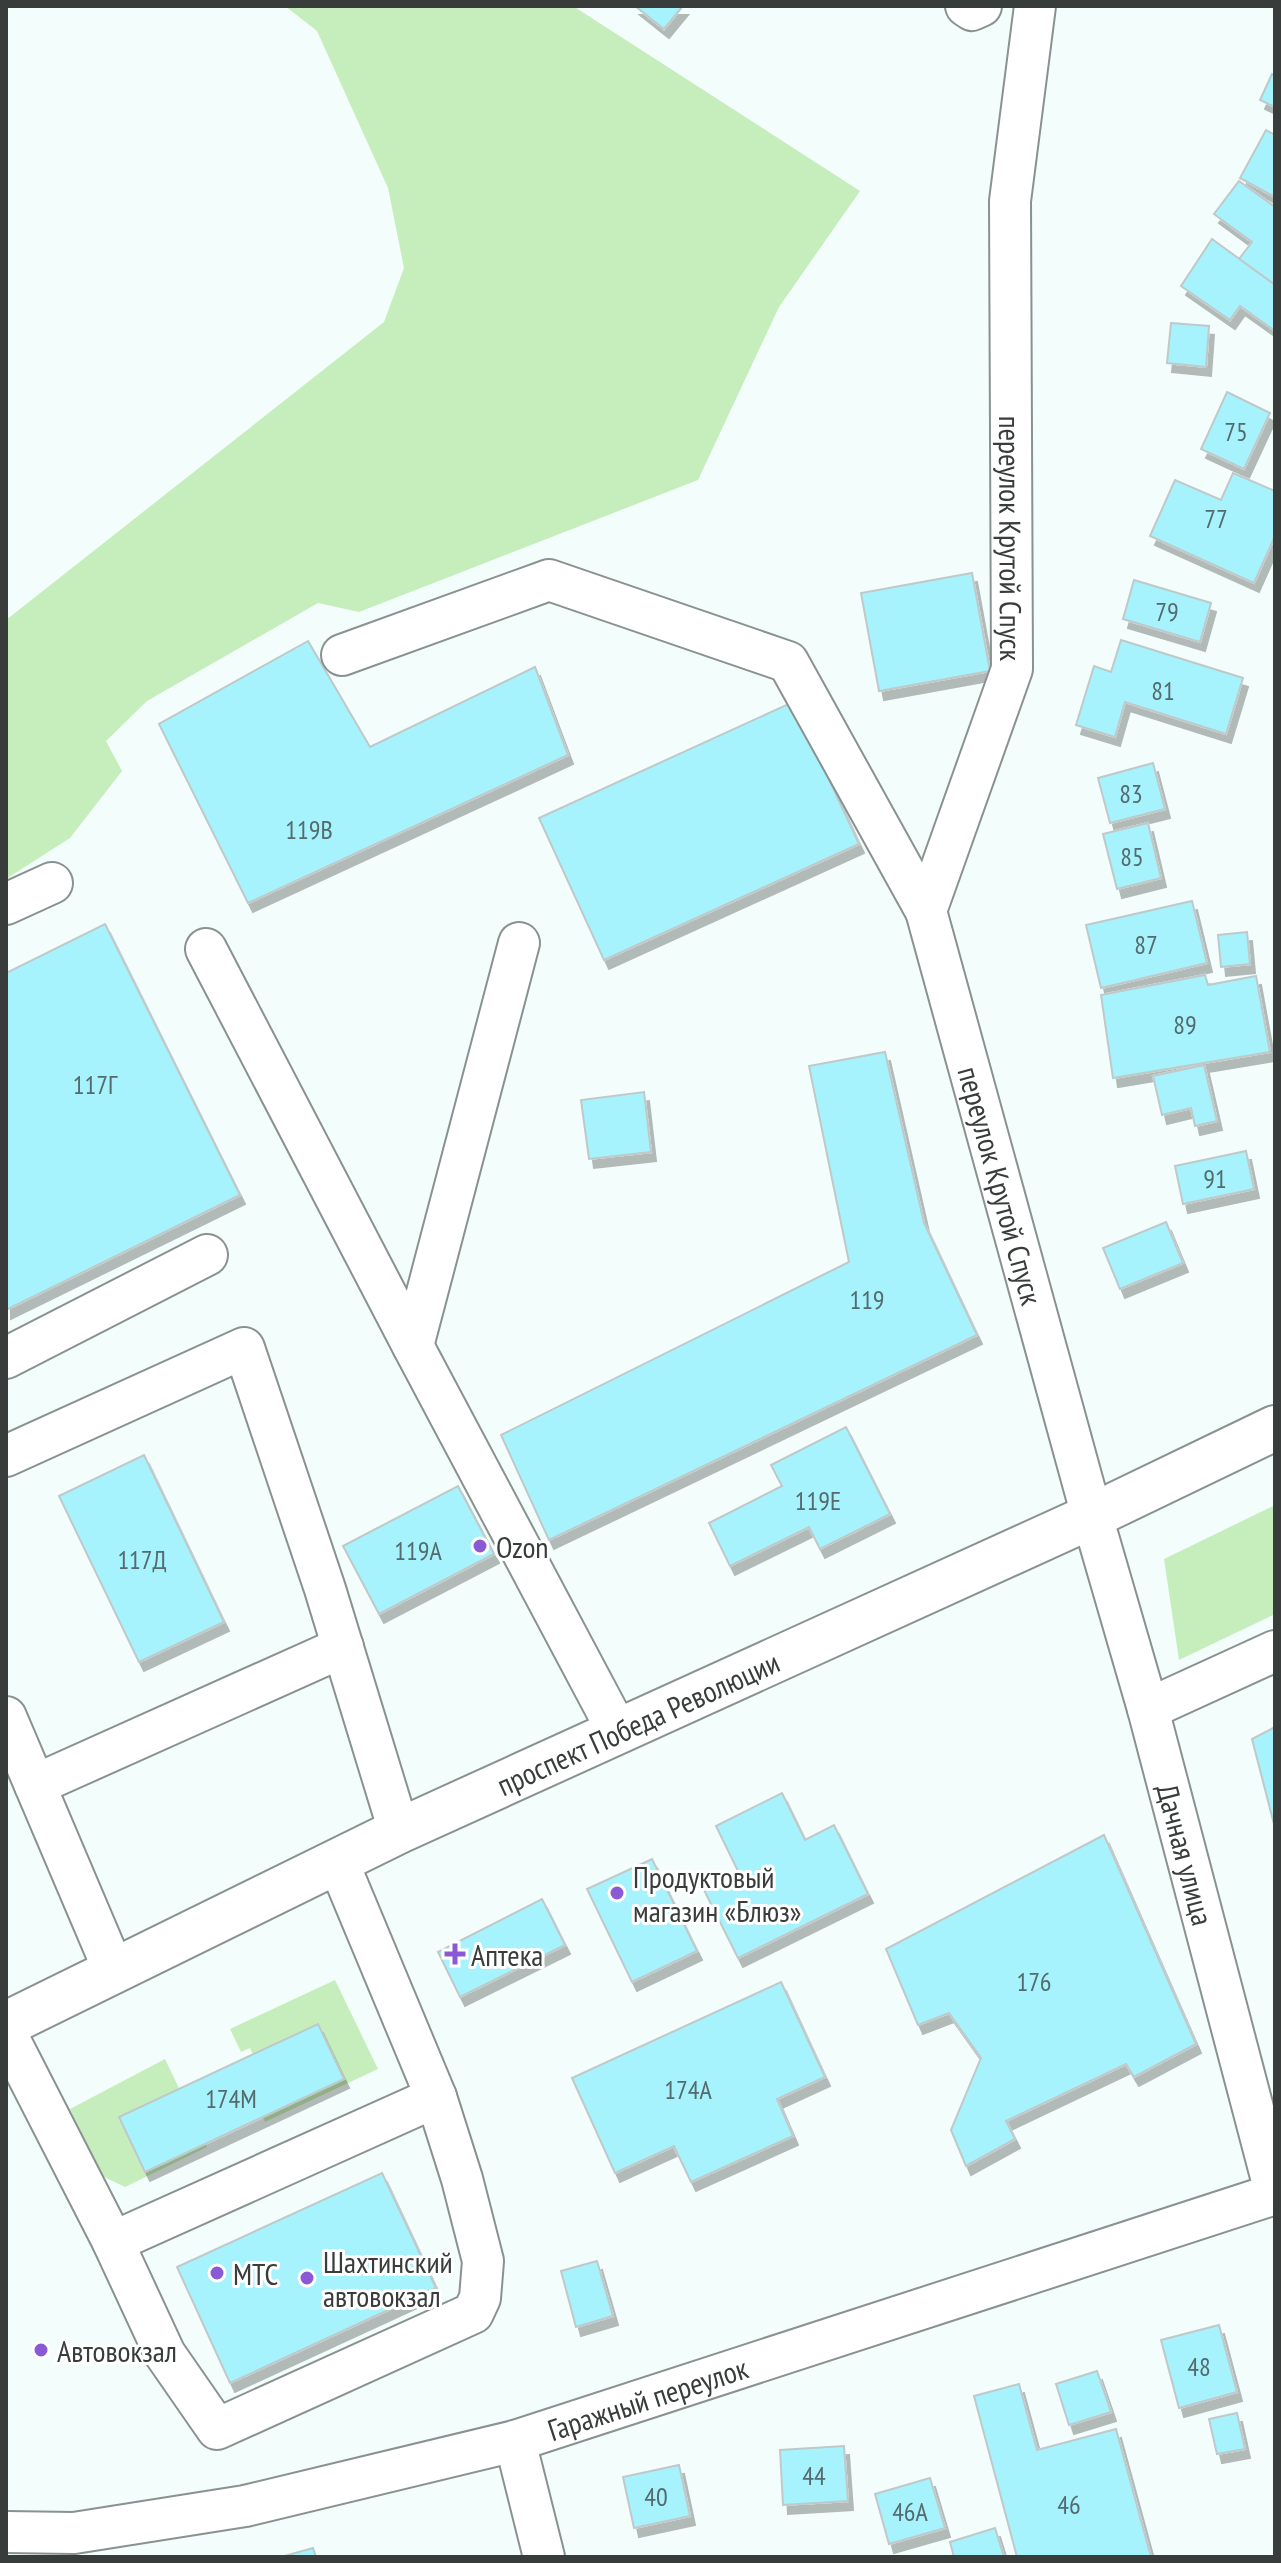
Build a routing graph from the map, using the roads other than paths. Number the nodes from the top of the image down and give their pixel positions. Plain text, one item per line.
1 (966, 6) edge
2 (981, 6) edge
3 (1035, 6) edge
4 (342, 655) dead end
5 (52, 883) dead end
6 (6, 904) edge
7 (926, 911) junction
8 (519, 943) dead end
9 (206, 949) dead end
10 (207, 1255) dead end
11 (413, 1346) junction
12 (6, 1358) edge
13 (1275, 1428) edge
14 (6, 1456) edge
15 (1092, 1516) junction
16 (343, 1647) junction
17 (1275, 1651) edge
18 (1148, 1709) junction
19 (6, 1717) edge
20 (618, 1732) junction
21 (35, 1785) junction
22 (399, 1831) junction
23 (338, 1862) junction
24 (114, 1971) junction
25 (6, 2024) edge
26 (6, 2033) edge
27 (436, 2097) junction
28 (1275, 2193) edge
29 (113, 2242) junction
30 (515, 2441) junction
31 (6, 2532) edge
32 (544, 2557) edge

1 - 2 street
3 - 7 street, переулок Крутой Спуск
4 - 7 street
5 - 6 street
7 - 15 street, переулок Крутой Спуск
8 - 11 street
9 - 11 street
10 - 12 street
11 - 20 street
13 - 15 main road, проспект Победа Революции
14 - 16 street
15 - 18 street, Дачная улица
15 - 20 main road, проспект Победа Революции
16 - 21 street
16 - 22 street
17 - 18 street
18 - 28 street, Дачная улица
19 - 21 street
20 - 22 main road, проспект Победа Революции
21 - 24 street
22 - 23 main road, проспект Победа Революции
23 - 24 main road, проспект Победа Революции
23 - 27 street
24 - 25 main road, проспект Победа Революции
26 - 29 street
27 - 29 street
27 - 29 street
28 - 30 street, Гаражный переулок
30 - 31 street, Гаражный переулок
30 - 32 street

